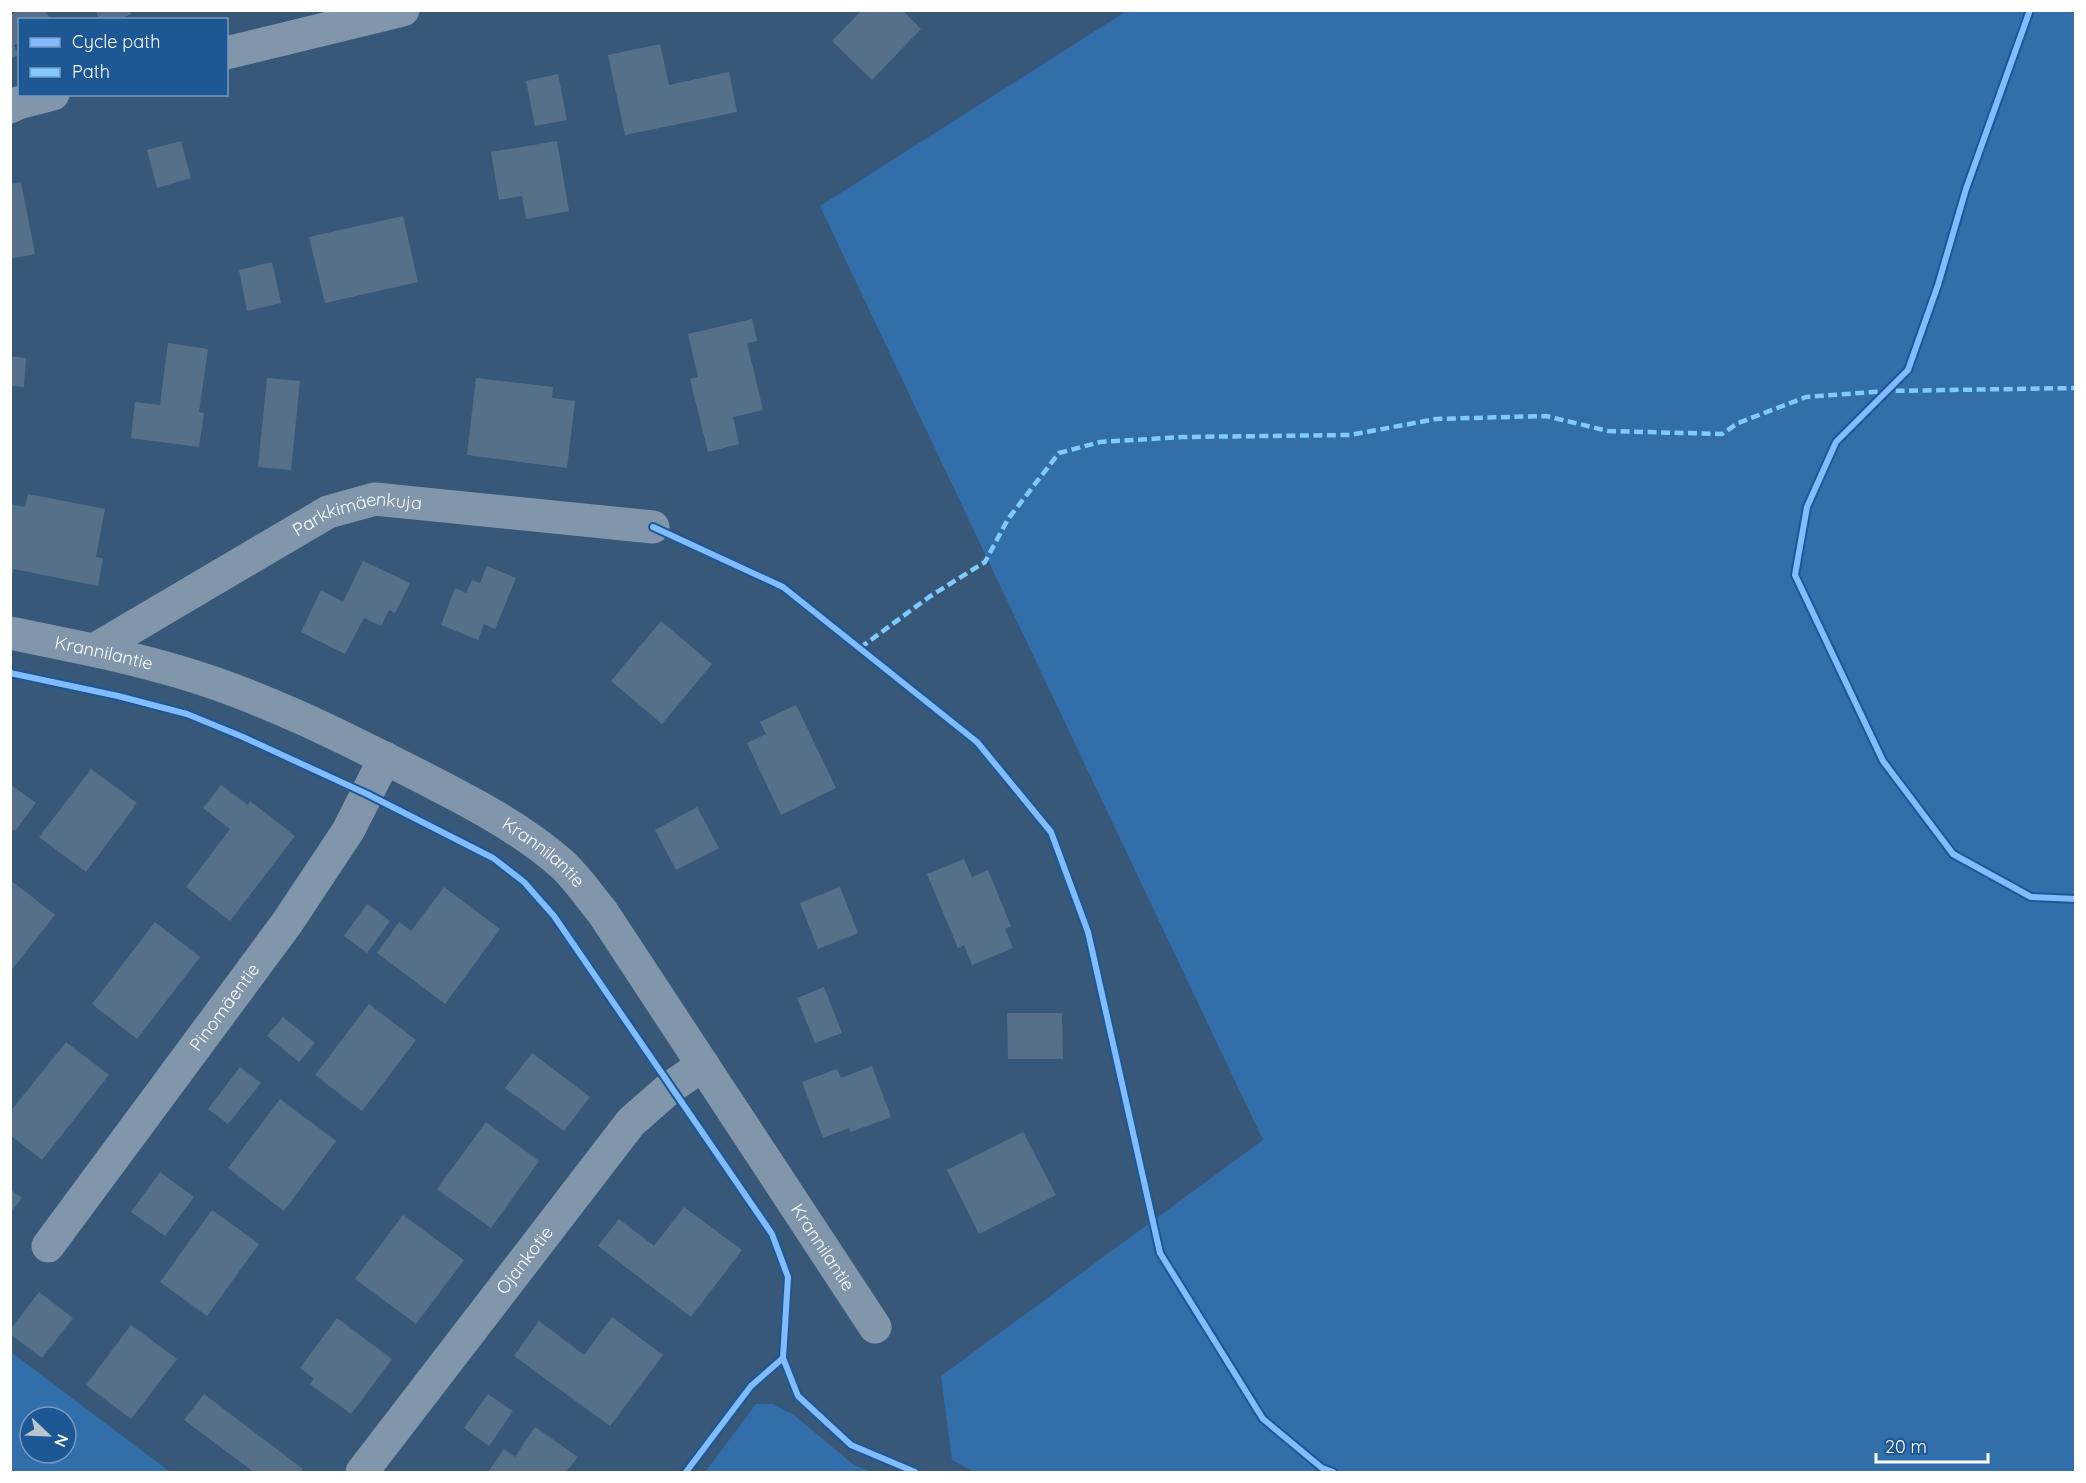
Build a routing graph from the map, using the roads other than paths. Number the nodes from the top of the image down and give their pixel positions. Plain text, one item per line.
1 (403, 10) edge
2 (228, 53) edge
3 (45, 96) edge
4 (10, 107) edge
5 (653, 527) dead end
6 (10, 633) edge
7 (94, 650) junction
8 (385, 758) junction
9 (703, 1065) junction
10 (48, 1246) dead end
11 (875, 1327) dead end
12 (362, 1473) edge

1 - 2 street
3 - 4 street
5 - 7 street, Parkkimäenkuja
6 - 7 street, Krannilantie
7 - 8 street, Krannilantie
8 - 9 street, Krannilantie
8 - 10 street, Pinomäentie
9 - 11 street, Krannilantie
9 - 12 street, Ojankotie

